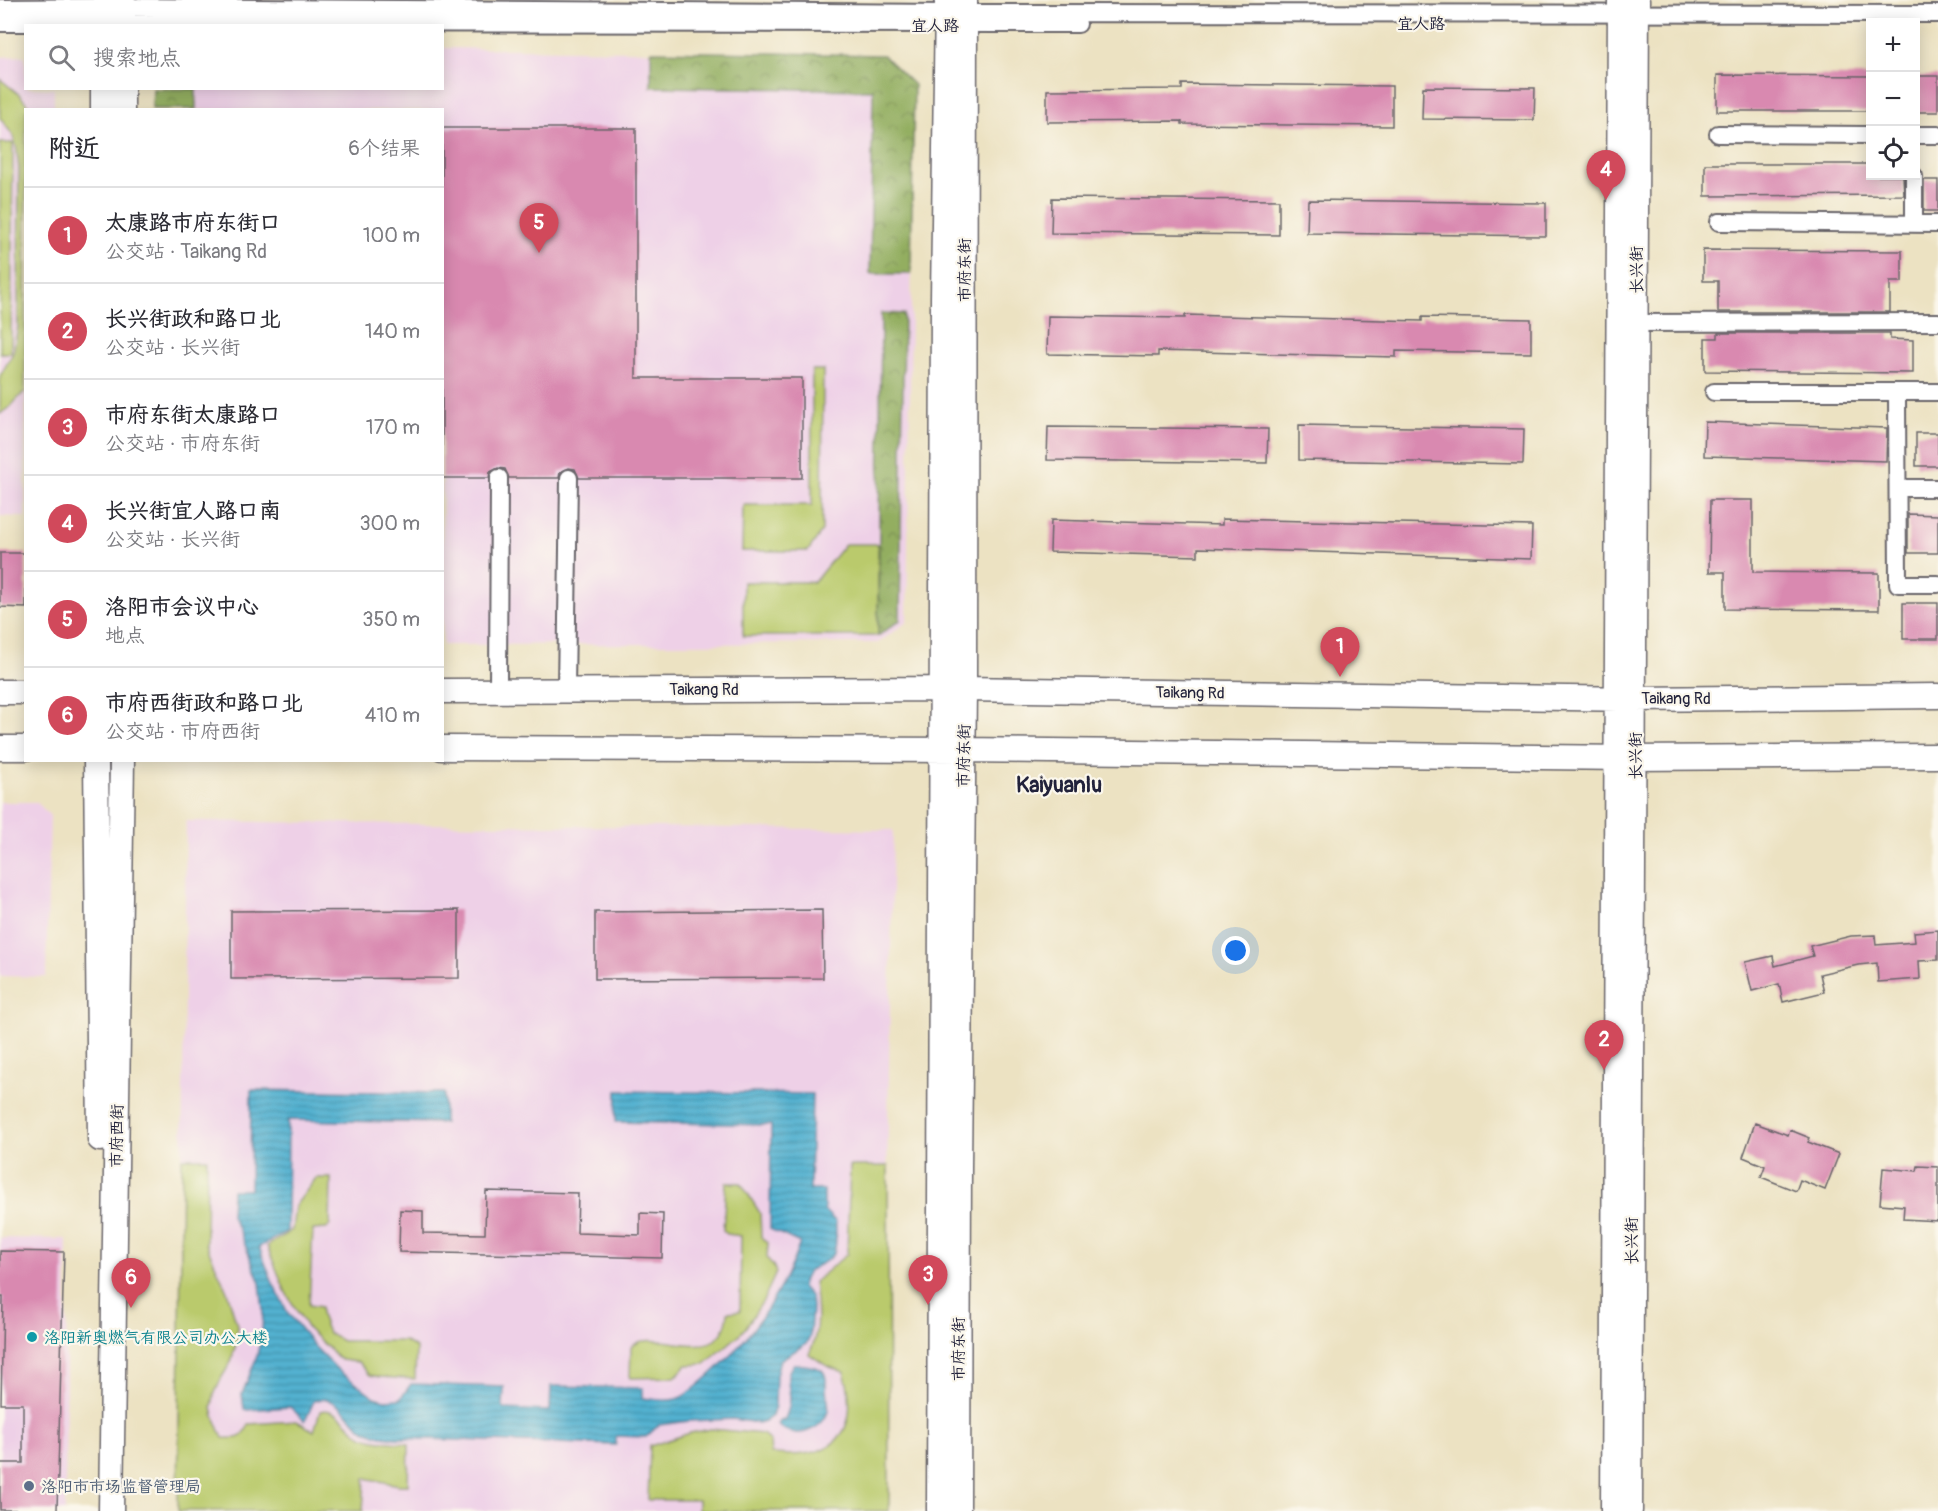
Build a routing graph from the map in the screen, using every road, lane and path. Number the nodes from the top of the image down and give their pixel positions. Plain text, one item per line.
1 (0, 8) edge
2 (1290, 12) edge
3 (1628, 12) edge
4 (956, 13) edge
5 (114, 14) edge
6 (1938, 14) edge
7 (0, 22) edge
8 (1866, 25) edge
9 (1920, 25) edge
10 (1938, 25) edge
11 (103, 90) edge
12 (122, 90) edge
13 (103, 108) edge
14 (122, 108) edge
15 (1718, 134) dead end
16 (1866, 135) edge
17 (1920, 135) edge
18 (1938, 135) edge
19 (1914, 180) edge
20 (1719, 222) dead end
21 (1914, 224) junction
22 (1938, 224) edge
23 (1938, 322) edge
24 (1633, 323) junction
25 (1714, 392) dead end
26 (1897, 392) junction
27 (1938, 392) edge
28 (499, 478) dead end
29 (569, 478) dead end
30 (1938, 488) edge
31 (1898, 489) junction
32 (1938, 584) edge
33 (953, 689) junction
34 (444, 690) edge
35 (498, 690) junction
36 (566, 690) junction
37 (0, 692) edge
38 (24, 692) edge
39 (1938, 696) edge
40 (1626, 699) junction
41 (0, 748) edge
42 (24, 748) edge
43 (444, 748) edge
44 (952, 750) junction
45 (1938, 756) edge
46 (1626, 758) junction
47 (96, 762) edge
48 (122, 762) edge
49 (96, 1511) edge
50 (111, 1511) edge
51 (939, 1511) edge
52 (958, 1511) edge
53 (1613, 1511) edge
54 (1630, 1511) edge

1 - 5 street, 宜人路
2 - 3 street, 宜人路
2 - 4 street, 宜人路
3 - 6 street, 宜人路
3 - 8 street, 宜人路
3 - 24 main road, 长兴街
3 - 40 main road, 长兴街
4 - 5 street, 宜人路
4 - 33 main road, 市府东街
5 - 7 street, 宜人路
9 - 10 street
11 - 13 main road
12 - 14 main road
15 - 16 street
17 - 18 street
19 - 21 street
20 - 21 street
21 - 22 street
23 - 24 street
24 - 40 main road, 长兴街
25 - 26 street
26 - 27 street
26 - 31 street
28 - 35 street
29 - 36 street
30 - 31 street
31 - 32 street
33 - 36 main road, Taikang Rd
33 - 40 main road, Taikang Rd
33 - 44 main road, 市府东街
34 - 35 main road, Taikang Rd
35 - 36 main road, Taikang Rd
37 - 38 main road
39 - 40 main road, Taikang Rd
40 - 46 main road, 长兴街
41 - 42 main road
43 - 44 main road
44 - 46 main road
44 - 51 main road, 市府东街
44 - 52 main road, 市府东街
45 - 46 main road
46 - 53 main road, 长兴街
46 - 54 main road, 长兴街
47 - 49 main road, 市府西街
48 - 50 main road, 市府西街

